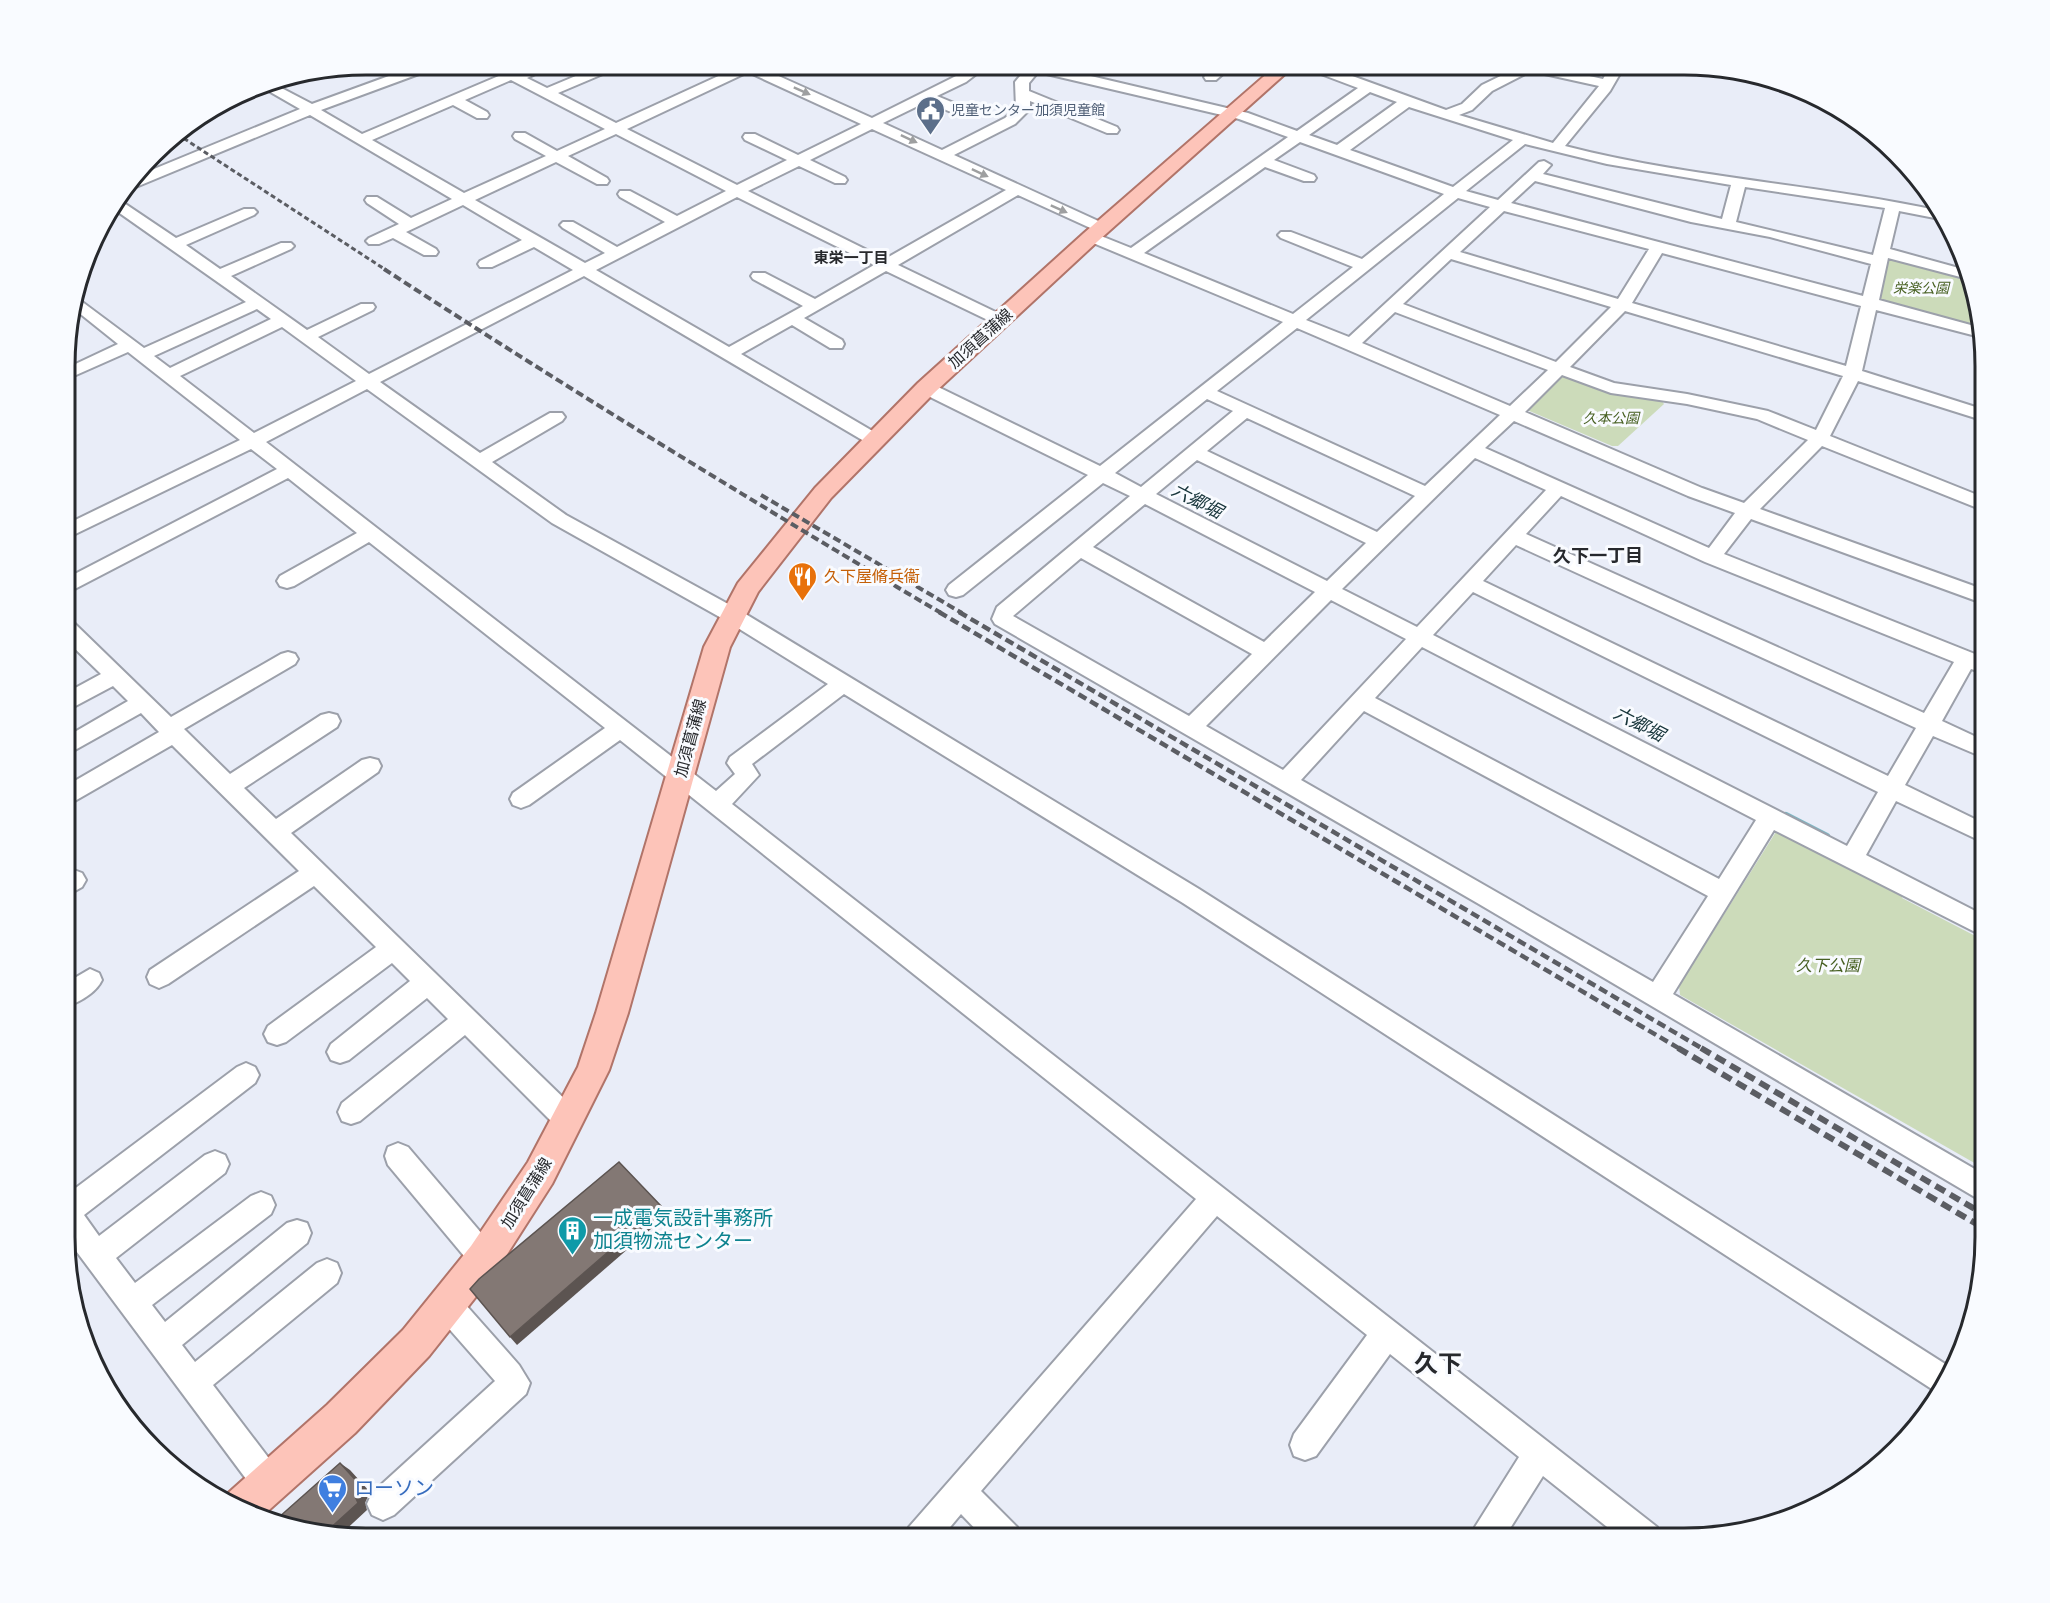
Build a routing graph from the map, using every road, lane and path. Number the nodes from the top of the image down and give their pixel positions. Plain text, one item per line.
1 (402, 75) edge
2 (589, 75) edge
3 (727, 75) edge
4 (766, 75) edge
5 (967, 75) edge
6 (1027, 75) edge
7 (1071, 75) edge
8 (1214, 75) edge
9 (1276, 75) edge
10 (1336, 75) edge
11 (1509, 75) edge
12 (1566, 75) edge
13 (1612, 75) edge
14 (514, 76) joint
15 (1211, 77) dead end
16 (1607, 84) junction
17 (1368, 87) junction
18 (275, 89) edge
19 (547, 93) junction
20 (1022, 93) junction
21 (926, 97) junction
22 (454, 100) junction
23 (1408, 101) junction
24 (312, 110) junction
25 (962, 111) dead end
26 (1233, 113) junction
27 (1448, 114) junction
28 (482, 115) dead end
29 (874, 123) junction
30 (617, 128) junction
31 (1112, 130) dead end
32 (520, 136) dead end
33 (1299, 136) junction
34 (750, 137) dead end
35 (362, 139) junction
36 (1522, 140) junction
37 (1558, 149) junction
38 (1339, 151) junction
39 (943, 155) junction
40 (555, 156) junction
41 (800, 160) junction
42 (1263, 161) junction
43 (1533, 176) junction
44 (1309, 178) dead end
45 (143, 179) edge
46 (840, 180) dead end
47 (602, 181) dead end
48 (1738, 181) junction
49 (1017, 190) junction
50 (737, 191) junction
51 (1455, 193) junction
52 (625, 194) dead end
53 (462, 199) junction
54 (372, 200) dead end
55 (1893, 204) junction
56 (1500, 206) junction
57 (122, 208) edge
58 (249, 212) dead end
59 (1932, 214) edge
60 (677, 222) junction
61 (410, 224) junction
62 (568, 225) dead end
63 (1728, 225) junction
64 (394, 232) junction
65 (1096, 233) junction
66 (1286, 236) dead end
67 (374, 241) dead end
68 (533, 241) junction
69 (173, 245) junction
70 (286, 246) dead end
71 (1657, 248) junction
72 (430, 252) dead end
73 (1447, 253) junction
74 (618, 254) junction
75 (1132, 254) junction
76 (1881, 256) junction
77 (486, 264) dead end
78 (885, 265) junction
79 (1363, 266) junction
80 (584, 271) junction
81 (1960, 274) edge
82 (218, 276) junction
83 (759, 276) dead end
84 (257, 303) junction
85 (1869, 303) junction
86 (814, 305) junction
87 (1391, 305) junction
88 (1622, 305) junction
89 (81, 307) edge
90 (367, 307) dead end
91 (792, 318) junction
92 (283, 320) junction
93 (1000, 320) junction
94 (1295, 321) junction
95 (1973, 330) edge
96 (305, 337) junction
97 (836, 344) dead end
98 (1351, 344) junction
99 (136, 350) junction
100 (728, 355) junction
101 (1559, 369) junction
102 (75, 371) edge
103 (1853, 374) junction
104 (168, 375) junction
105 (366, 382) junction
106 (926, 388) junction
107 (1205, 392) junction
108 (1245, 410) junction
109 (1975, 413) edge
110 (1513, 414) junction
111 (556, 417) dead end
112 (1821, 437) junction
113 (875, 440) junction
114 (253, 441) junction
115 (1473, 450) junction
116 (1195, 452) junction
117 (478, 462) junction
118 (290, 470) junction
119 (1103, 475) junction
120 (1558, 488) junction
121 (1427, 494) junction
122 (1142, 496) junction
123 (1975, 501) edge
124 (1746, 512) junction
125 (75, 528) edge
126 (371, 533) junction
127 (1513, 536) junction
128 (1381, 542) junction
129 (1081, 549) junction
130 (1712, 557) junction
131 (288, 581) dead end
132 (75, 582) edge
133 (1469, 582) junction
134 (956, 590) dead end
135 (1330, 591) junction
136 (1975, 593) edge
137 (732, 615) junction
138 (75, 636) edge
139 (1420, 637) junction
140 (1267, 653) junction
141 (288, 659) dead end
142 (1975, 662) edge
143 (1975, 663) edge
144 (116, 675) junction
145 (842, 684) junction
146 (75, 698) edge
147 (1361, 700) junction
148 (143, 702) junction
149 (329, 721) dead end
150 (1930, 724) junction
151 (620, 728) junction
152 (1191, 728) junction
153 (172, 731) junction
154 (75, 742) edge
155 (1975, 745) edge
156 (370, 766) dead end
157 (680, 775) junction
158 (1286, 782) junction
159 (229, 786) junction
160 (1892, 789) junction
161 (75, 791) edge
162 (521, 799) dead end
163 (717, 804) junction
164 (1771, 816) junction
165 (1975, 829) edge
166 (275, 832) junction
167 (1852, 858) junction
168 (316, 872) junction
169 (1723, 892) junction
170 (1975, 922) edge
171 (393, 948) junction
172 (159, 977) dead end
173 (90, 980) dead end
174 (428, 982) junction
175 (75, 990) edge
176 (1657, 998) junction
177 (466, 1019) junction
178 (276, 1034) dead end
179 (340, 1052) dead end
180 (246, 1075) dead end
181 (351, 1112) dead end
182 (568, 1120) junction
183 (398, 1156) dead end
184 (215, 1164) dead end
185 (1975, 1184) edge
186 (1214, 1198) junction
187 (261, 1204) dead end
188 (75, 1205) edge
189 (75, 1226) edge
190 (297, 1233) dead end
191 (97, 1255) junction
192 (484, 1258) junction
193 (327, 1273) dead end
194 (132, 1303) junction
195 (447, 1305) junction
196 (1386, 1334) junction
197 (162, 1343) junction
198 (1939, 1377) edge
199 (192, 1383) junction
200 (1305, 1445) dead end
201 (1539, 1454) junction
202 (269, 1484) junction
203 (961, 1491) junction
204 (247, 1503) edge
205 (383, 1504) dead end
206 (930, 1528) edge
207 (996, 1528) edge
208 (1492, 1528) edge
209 (1632, 1528) edge

1 - 24 street
2 - 19 street
3 - 30 street
4 -> 29 street
5 - 21 street
6 - 20 street
7 - 26 street
8 - 15 street
9 - 26 main road, 加須菖蒲線
10 - 17 street
11 - 27 street
12 - 16 street
13 - 16 street
14 - 19 street
14 - 22 street
16 - 37 street
17 - 23 street
17 - 33 street
18 - 24 street
19 - 30 street
20 - 31 street
20 - 39 street
21 - 25 street
21 - 29 street
22 - 28 street
22 - 35 street
23 - 27 street
23 - 38 street
24 - 35 street
24 - 45 street
26 - 33 street
26 - 65 main road, 加須菖蒲線
27 - 36 street
29 -> 39 street
29 - 41 street
30 - 40 street
30 - 50 street
32 - 40 street
33 - 38 street
33 - 42 street
34 - 41 street
35 - 53 street
36 - 37 street
36 - 51 street
37 - 43 street
37 - 48 street
38 - 51 street
39 -> 49 street
40 - 47 street
40 - 53 street
41 - 46 street
41 - 50 street
42 - 44 street
42 - 75 street
43 - 56 street
43 - 63 street
48 - 55 street
48 - 63 street
49 -> 65 street
49 - 78 street
50 - 60 street
50 - 78 street
51 - 56 street
51 - 79 street
52 - 60 street
53 - 61 street
53 - 68 street
54 - 61 street
55 - 59 street
55 - 76 street
56 - 71 street
56 - 73 street
57 - 69 street
58 - 69 street
60 - 74 street
61 - 64 street
62 - 74 street
63 - 76 street
64 - 67 street
64 - 72 street
65 - 75 street
65 - 93 main road, 加須菖蒲線
66 - 79 street
68 - 77 street
68 - 80 street
69 - 82 street
70 - 82 street
71 - 85 street
71 - 88 street
73 - 87 street
73 - 88 street
74 - 80 street
75 - 94 street
76 - 81 street
76 - 85 street
78 - 86 street
78 - 93 street
79 - 94 street
80 - 100 street
80 - 105 street
82 - 84 street
83 - 86 street
84 - 92 street
84 - 99 street
85 - 95 street
85 - 103 street
86 - 91 street
87 - 98 street
87 - 101 street
88 - 101 street
88 - 103 street
89 - 99 street
90 - 96 street
91 - 97 street
91 - 100 street
92 - 96 street
92 - 104 street
93 - 106 main road, 加須菖蒲線
94 - 98 street
94 - 107 street
96 - 105 street
98 - 110 street
99 - 102 street
99 - 104 street
100 - 113 street
101 - 110 street
101 - 112 street
103 - 109 street
103 - 112 street
104 - 114 street
105 - 114 street
105 - 117 street
106 - 113 main road, 加須菖蒲線
106 - 119 street
107 - 108 street
107 - 119 street
108 - 116 street
108 - 121 street
110 - 115 street
110 - 124 street
111 - 117 street
112 - 123 street
112 - 124 street
113 - 137 main road, 加須菖蒲線
114 - 118 street
114 - 125 street
115 - 120 street
115 - 121 street
116 - 122 street
116 - 128 street
117 - 137 street
118 - 126 street
118 - 132 street
119 - 122 street
119 - 134 street
120 - 127 street
120 - 130 street
121 - 128 street
122 - 129 street
122 - 135 street
124 - 130 street
124 - 136 street
126 - 131 street
126 - 151 street
127 - 133 street
127 - 150 street
128 - 135 street
129 - 140 street
129 - 152 street
130 - 142 street
133 - 139 street
133 - 160 street
135 - 139 street
135 - 140 street
137 - 145 street
137 - 157 main road, 加須菖蒲線
138 - 144 street
139 - 147 street
139 - 164 street
140 - 152 street
141 - 153 street
143 - 150 street
144 - 146 street
144 - 148 street
145 - 163 street
145 - 198 street
147 - 158 street
147 - 169 street
148 - 153 street
148 - 154 street
149 - 159 street
150 - 155 street
150 - 160 street
151 - 157 street
151 - 162 street
152 - 158 street
153 - 159 street
153 - 161 street
156 - 166 street
157 - 163 street
157 - 182 main road, 加須菖蒲線
158 - 176 street
159 - 166 street
160 - 165 street
160 - 167 street
163 - 186 street
164 - 167 street
164 - 169 street
166 - 168 street
167 - 170 street
168 - 171 street
168 - 172 street
169 - 176 street
171 - 174 street
171 - 178 street
173 - 175 street
174 - 177 street
174 - 179 street
176 - 185 street
177 - 181 street
177 - 182 street
180 - 188 street
182 - 192 main road, 加須菖蒲線
183 - 192 street
184 - 191 street
186 - 196 street
186 - 203 street
187 - 194 street
189 - 191 street
190 - 197 street
191 - 194 street
192 - 195 main road, 加須菖蒲線
193 - 199 street
194 - 197 street
195 - 202 main road, 加須菖蒲線
195 - 205 street
196 - 200 street
196 - 201 street
197 - 199 street
199 - 202 street
201 - 208 street
201 - 209 street
202 - 204 main road, 加須菖蒲線
203 - 206 street
203 - 207 street

